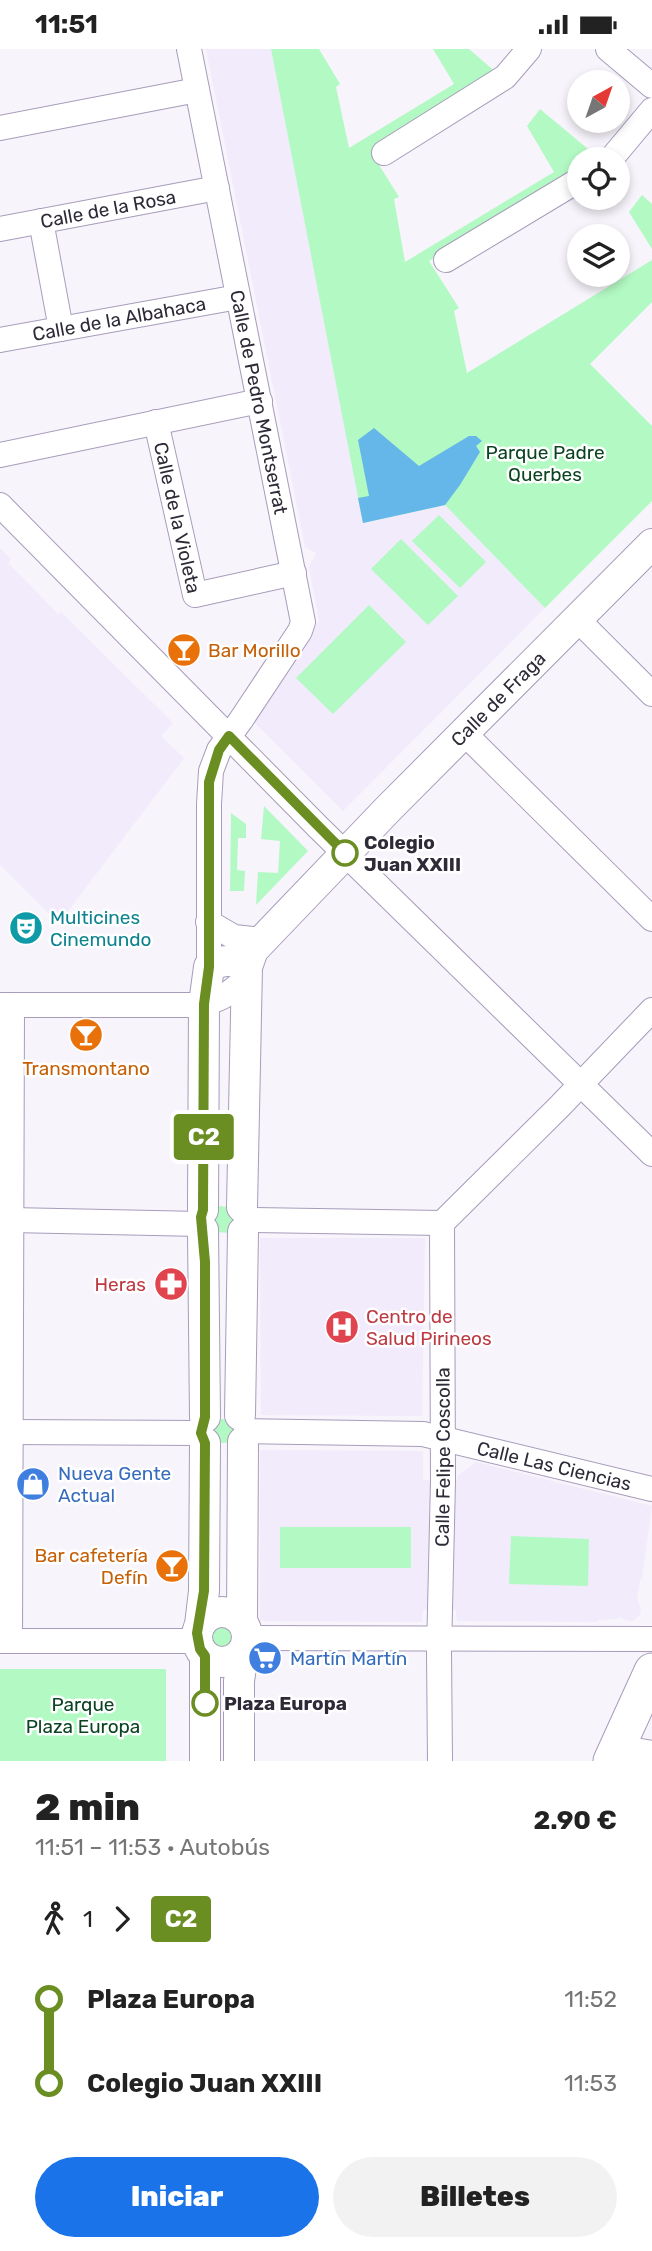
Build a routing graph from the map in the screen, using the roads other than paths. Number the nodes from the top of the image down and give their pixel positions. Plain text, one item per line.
1 (189, 49) edge
2 (529, 49) edge
3 (608, 49) edge
4 (652, 86) edge
5 (197, 90) junction
6 (652, 110) edge
7 (0, 128) edge
8 (621, 147) edge
9 (384, 153) dead end
10 (567, 187) edge
11 (217, 188) junction
12 (41, 222) junction
13 (0, 229) edge
14 (446, 261) dead end
15 (238, 297) junction
16 (61, 329) junction
17 (0, 340) edge
18 (260, 401) junction
19 (156, 422) junction
20 (0, 455) edge
21 (0, 505) edge
22 (652, 544) edge
23 (294, 573) junction
24 (578, 619) junction
25 (652, 694) edge
26 (464, 733) junction
27 (229, 736) junction
28 (345, 853) junction
29 (652, 919) edge
30 (208, 922) junction
31 (261, 940) junction
32 (209, 967) junction
33 (247, 973) junction
34 (4, 1004) edge
35 (204, 1004) junction
36 (652, 1010) edge
37 (580, 1084) junction
38 (652, 1154) edge
39 (11, 1220) junction
40 (244, 1220) junction
41 (203, 1221) junction
42 (442, 1223) junction
43 (243, 1429) junction
44 (204, 1431) junction
45 (10, 1432) junction
46 (443, 1438) junction
47 (652, 1489) edge
48 (244, 1638) junction
49 (440, 1639) junction
50 (652, 1639) edge
51 (5, 1641) edge
52 (201, 1641) junction
53 (652, 1671) edge
54 (652, 1753) edge
55 (614, 1754) edge
56 (205, 1761) edge
57 (239, 1761) edge
58 (440, 1761) edge

1 - 5 street, Calle de Pedro Montserrat
2 - 9 street
3 - 4 street
5 - 7 street
5 - 11 street, Calle de Pedro Montserrat
6 - 8 street
10 - 14 street
11 - 12 street, Calle de la Rosa
11 - 15 street, Calle de Pedro Montserrat
12 - 13 street, Calle de la Rosa
12 - 16 street
15 - 16 street, Calle de la Albahaca
15 - 18 street, Calle de Pedro Montserrat
16 - 17 street, Calle de la Albahaca
18 - 19 street
18 - 23 street, Calle de Pedro Montserrat
19 - 20 street
19 - 23 street, Calle de la Violeta
21 - 27 street
22 - 24 main road, Calle de Fraga
23 - 27 street, Calle de Pedro Montserrat
24 - 25 street
24 - 26 main road, Calle de Fraga
26 - 28 main road, Calle de Fraga
26 - 29 street
27 - 28 street
27 - 30 street, Calle de Pedro Montserrat
28 - 31 main road, Calle de Fraga
28 - 37 street
30 - 31 street
30 - 32 street, Calle de Pedro Montserrat
31 - 33 main road, Calle de Fraga
32 - 33 main road
32 - 35 main road
33 - 35 street
33 - 40 main road
34 - 35 street
34 - 39 street
35 - 41 main road
36 - 37 street
37 - 38 street
37 - 42 street
39 - 41 street
39 - 45 street
40 - 41 main road
40 - 42 street
40 - 43 main road
41 - 44 main road
42 - 46 street, Calle Felipe Coscolla
43 - 44 main road
43 - 44 main road
43 - 46 street, Calle Las Ciencias
43 - 48 main road
44 - 45 street
44 - 52 main road
45 - 51 street
46 - 47 street, Calle Las Ciencias
46 - 49 street, Calle Felipe Coscolla
48 - 49 street
48 - 52 main road
48 - 52 main road
48 - 57 main road
49 - 50 street
49 - 58 street, Calle Felipe Coscolla
51 - 52 street
52 - 56 main road
53 - 55 highway
54 - 55 street

